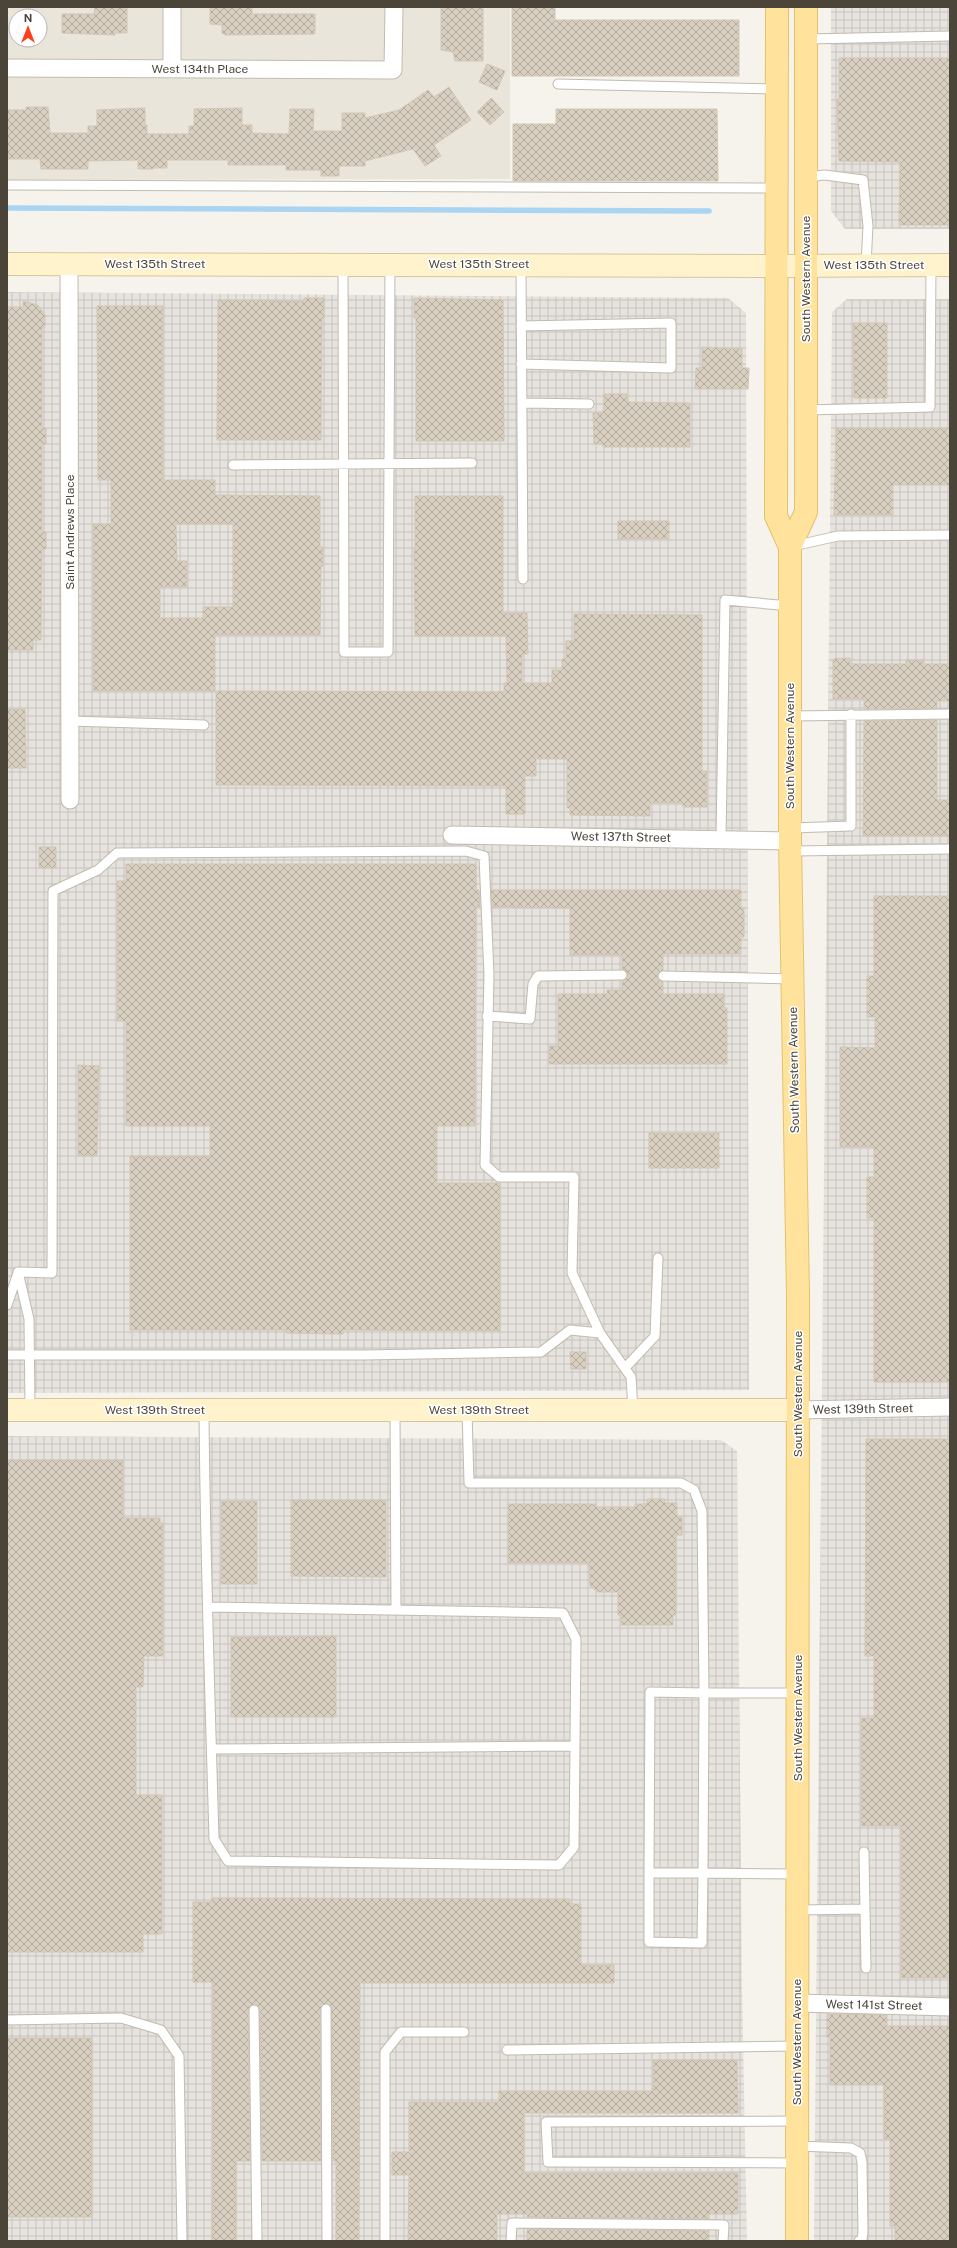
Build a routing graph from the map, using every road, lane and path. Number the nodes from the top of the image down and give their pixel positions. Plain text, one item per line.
1 (172, 7) edge
2 (394, 7) edge
3 (776, 7) edge
4 (806, 7) edge
5 (950, 36) edge
6 (807, 40) junction
7 (7, 68) edge
8 (172, 69) junction
9 (558, 84) dead end
10 (776, 89) junction
11 (806, 177) junction
12 (7, 185) edge
13 (776, 188) junction
14 (7, 264) edge
15 (69, 264) junction
16 (342, 264) junction
17 (390, 264) junction
18 (521, 264) junction
19 (866, 265) junction
20 (940, 265) edge
21 (777, 266) junction
22 (807, 266) junction
23 (521, 326) junction
24 (522, 364) junction
25 (522, 403) junction
26 (589, 404) dead end
27 (805, 410) junction
28 (389, 463) junction
29 (472, 463) dead end
30 (344, 464) junction
31 (233, 465) dead end
32 (950, 535) edge
33 (790, 547) junction
34 (523, 579) dead end
35 (790, 606) junction
36 (851, 714) junction
37 (950, 714) edge
38 (790, 716) junction
39 (70, 721) junction
40 (204, 724) dead end
41 (70, 800) dead end
42 (452, 835) dead end
43 (721, 838) junction
44 (791, 840) junction
45 (950, 849) edge
46 (622, 975) dead end
47 (663, 976) dead end
48 (793, 979) junction
49 (487, 1016) junction
50 (658, 1258) dead end
51 (18, 1272) junction
52 (7, 1305) edge
53 (600, 1333) junction
54 (7, 1355) edge
55 (29, 1355) junction
56 (625, 1368) junction
57 (950, 1407) edge
58 (7, 1410) edge
59 (30, 1410) junction
60 (204, 1410) junction
61 (395, 1410) junction
62 (467, 1410) junction
63 (633, 1410) junction
64 (798, 1410) junction
65 (208, 1607) junction
66 (396, 1610) junction
67 (704, 1693) junction
68 (798, 1693) junction
69 (575, 1746) junction
70 (212, 1749) junction
71 (864, 1852) dead end
72 (649, 1873) junction
73 (703, 1873) junction
74 (797, 1874) junction
75 (865, 1908) junction
76 (797, 1910) junction
77 (866, 1968) dead end
78 (797, 2003) junction
79 (950, 2007) edge
80 (254, 2010) dead end
81 (326, 2010) dead end
82 (7, 2020) edge
83 (464, 2032) dead end
84 (797, 2046) junction
85 (507, 2050) dead end
86 (797, 2121) junction
87 (797, 2154) junction
88 (861, 2240) edge
89 (182, 2241) edge
90 (257, 2241) edge
91 (328, 2241) edge
92 (384, 2241) edge
93 (512, 2241) edge
94 (723, 2241) edge
95 (797, 2241) edge

1 - 8 street
2 - 8 street, West 134th Place
3 - 10 main road, South Western Avenue
4 - 6 main road, South Western Avenue
5 - 6 lane
6 - 11 main road, South Western Avenue
7 - 8 street, West 134th Place
9 - 10 lane
10 - 13 main road, South Western Avenue
11 - 19 lane
11 - 22 main road, South Western Avenue
12 - 13 lane
13 - 21 main road, South Western Avenue
14 - 15 street, West 135th Street
15 - 16 street, West 135th Street
15 - 39 street, Saint Andrews Place
16 - 17 street, West 135th Street
16 - 30 lane
17 - 18 street, West 135th Street
17 - 28 lane
18 - 21 street, West 135th Street
18 - 23 lane
19 - 20 street, West 135th Street
19 - 22 street, West 135th Street
20 - 27 lane
21 - 22 street, West 135th Street
21 - 33 main road, South Western Avenue
22 - 27 main road, South Western Avenue
23 - 24 lane
23 - 24 lane
24 - 25 lane
25 - 26 lane
25 - 34 lane
27 - 33 main road, South Western Avenue
28 - 29 lane
28 - 30 lane
28 - 30 lane
30 - 31 lane
32 - 33 lane
33 - 35 main road, South Western Avenue
35 - 38 main road, South Western Avenue
35 - 43 lane
36 - 37 lane
36 - 38 lane
36 - 44 lane
38 - 44 main road, South Western Avenue
39 - 40 lane
39 - 41 street, Saint Andrews Place
42 - 43 street, West 137th Street
43 - 44 street, West 137th Street
44 - 45 lane
44 - 48 main road, South Western Avenue
46 - 49 lane
47 - 48 lane
48 - 64 main road, South Western Avenue
49 - 51 lane
49 - 53 lane
50 - 56 lane
51 - 52 lane
51 - 55 lane
53 - 55 lane
53 - 56 lane
54 - 55 lane
55 - 59 lane
56 - 63 lane
57 - 64 street, West 139th Street
58 - 59 street, West 139th Street
59 - 60 street, West 139th Street
60 - 61 street, West 139th Street
60 - 65 lane
61 - 62 street, West 139th Street
61 - 66 lane
62 - 63 street, West 139th Street
62 - 67 lane
63 - 64 street, West 139th Street
64 - 68 main road, South Western Avenue
65 - 66 lane
65 - 70 lane
66 - 69 lane
67 - 68 lane
67 - 72 lane
67 - 73 lane
68 - 74 main road, South Western Avenue
69 - 70 lane
69 - 70 lane
71 - 75 lane
72 - 73 lane
72 - 73 lane
73 - 74 lane
74 - 76 main road, South Western Avenue
75 - 76 lane
75 - 77 lane
76 - 78 main road, South Western Avenue
78 - 79 street, West 141st Street
78 - 84 main road, South Western Avenue
80 - 90 lane
81 - 91 lane
82 - 89 lane
83 - 92 lane
84 - 85 lane
84 - 86 main road, South Western Avenue
86 - 87 main road, South Western Avenue
86 - 87 lane
87 - 88 lane
87 - 95 main road, South Western Avenue
93 - 94 lane

